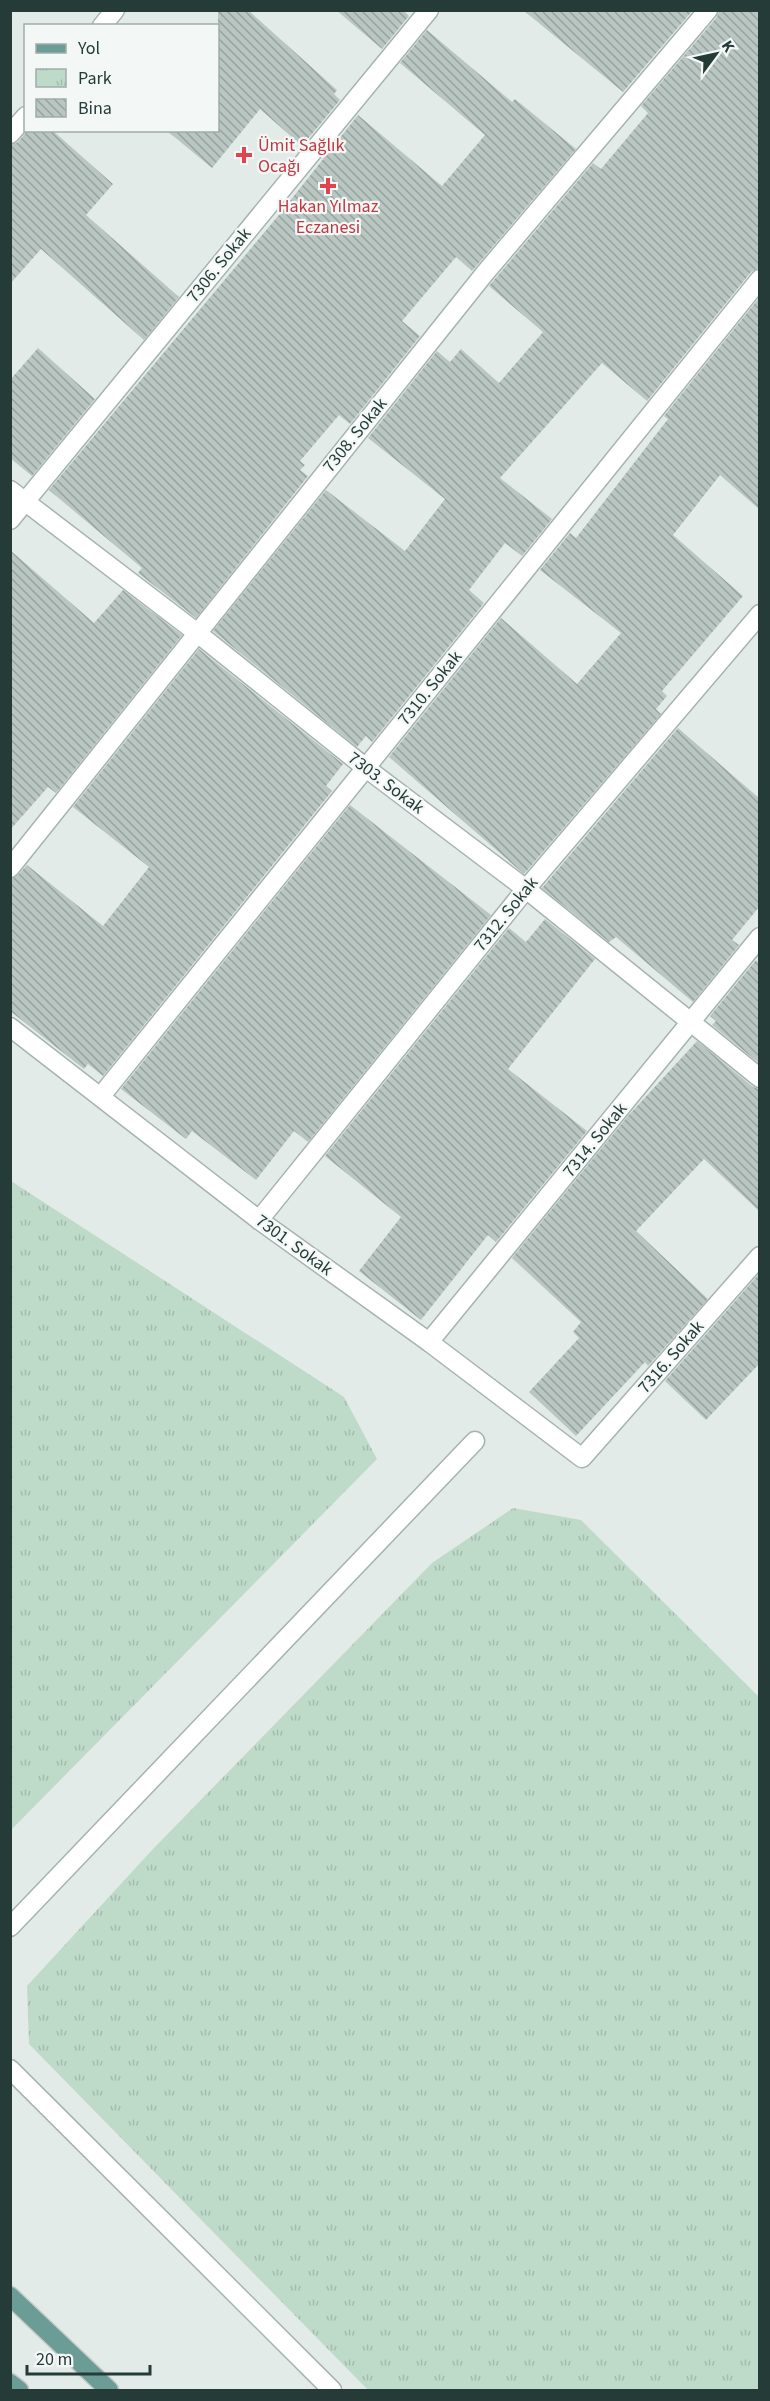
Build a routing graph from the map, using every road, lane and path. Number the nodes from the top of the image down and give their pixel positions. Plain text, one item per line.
1 (115, 10) edge
2 (429, 10) edge
3 (708, 10) edge
4 (104, 24) edge
5 (24, 118) edge
6 (10, 134) edge
7 (759, 279) edge
8 (17, 496) edge
9 (10, 520) edge
10 (759, 614) edge
11 (196, 632) junction
12 (366, 768) junction
13 (10, 868) edge
14 (526, 889) junction
15 (759, 938) edge
16 (692, 1023) junction
17 (10, 1027) edge
18 (759, 1078) edge
19 (101, 1096) junction
20 (259, 1220) junction
21 (759, 1256) edge
22 (429, 1342) junction
23 (475, 1441) dead end
24 (582, 1458) joint
25 (10, 1927) edge
26 (10, 2069) edge
27 (10, 2296) edge
28 (10, 2383) edge
29 (19, 2391) edge
30 (109, 2391) edge
31 (332, 2391) edge

1 - 4 street
2 - 8 street, 7306. Sokak
3 - 11 street, 7308. Sokak
5 - 6 street
7 - 12 street, 7310. Sokak
8 - 9 street, 7306. Sokak
8 - 11 street, 7303. Sokak
10 - 14 street, 7312. Sokak
11 - 12 street, 7303. Sokak
11 - 13 street, 7308. Sokak
12 - 14 street, 7303. Sokak
12 - 19 street, 7310. Sokak
14 - 16 street, 7303. Sokak
14 - 20 street, 7312. Sokak
15 - 16 street, 7314. Sokak
16 - 18 street, 7303. Sokak
16 - 22 street, 7314. Sokak
17 - 19 street, 7301. Sokak
19 - 20 street, 7301. Sokak
20 - 22 street, 7301. Sokak
21 - 24 street, 7316. Sokak
22 - 24 street, 7301. Sokak
23 - 25 street
26 - 31 street
27 - 30 main road
28 - 29 main road

